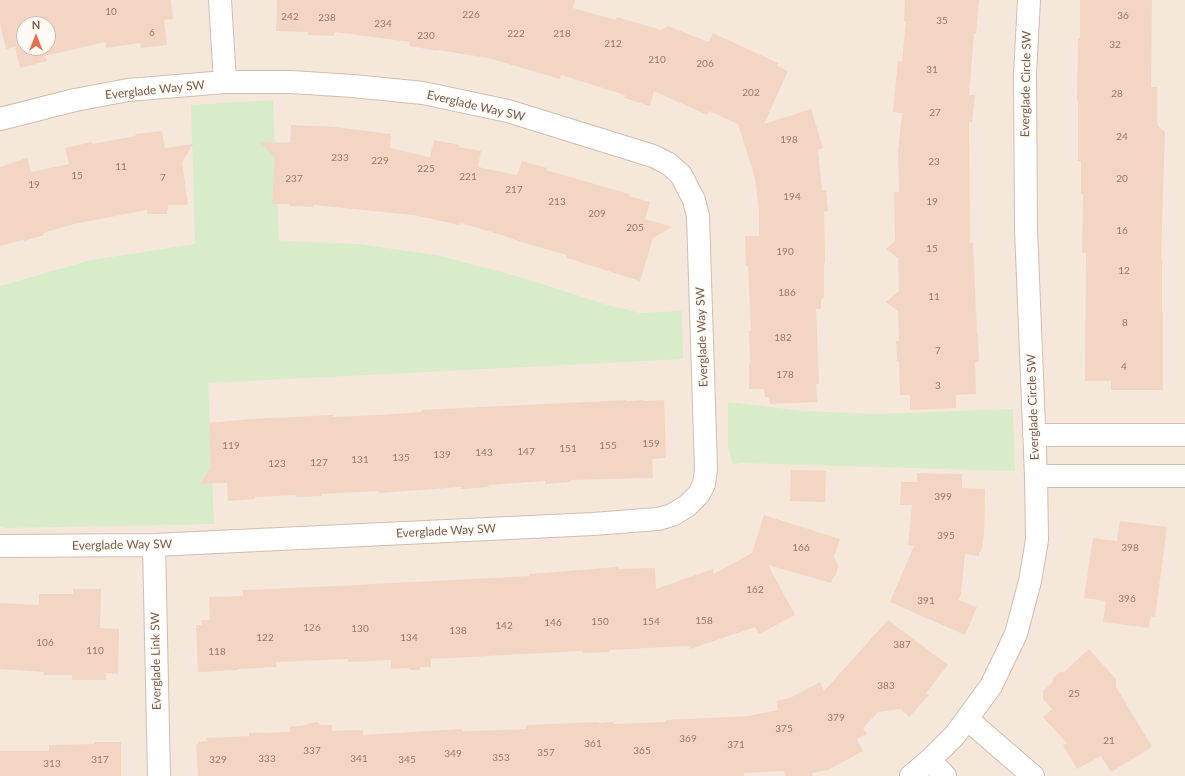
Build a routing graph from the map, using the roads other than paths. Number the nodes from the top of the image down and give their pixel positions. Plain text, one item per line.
1 (220, 0) edge
2 (1029, 0) edge
3 (224, 82) junction
4 (0, 119) edge
5 (1034, 435) junction
6 (1185, 435) edge
7 (1036, 476) junction
8 (1185, 476) edge
9 (154, 545) junction
10 (0, 546) edge
11 (967, 719) junction
12 (930, 760) junction
13 (159, 776) edge
14 (911, 776) edge
15 (945, 776) edge
16 (1034, 776) edge

1 - 3 street
2 - 5 street, Everglade Circle SW
3 - 4 street, Everglade Way SW
3 - 9 street, Everglade Way SW
5 - 6 street
5 - 7 street, Everglade Circle SW
7 - 8 street
7 - 11 street, Everglade Circle SW
9 - 10 street, Everglade Way SW
9 - 13 street, Everglade Link SW
11 - 12 street, Everglade Circle SW
11 - 16 street
12 - 14 street, Everglade Circle SW
12 - 15 street

